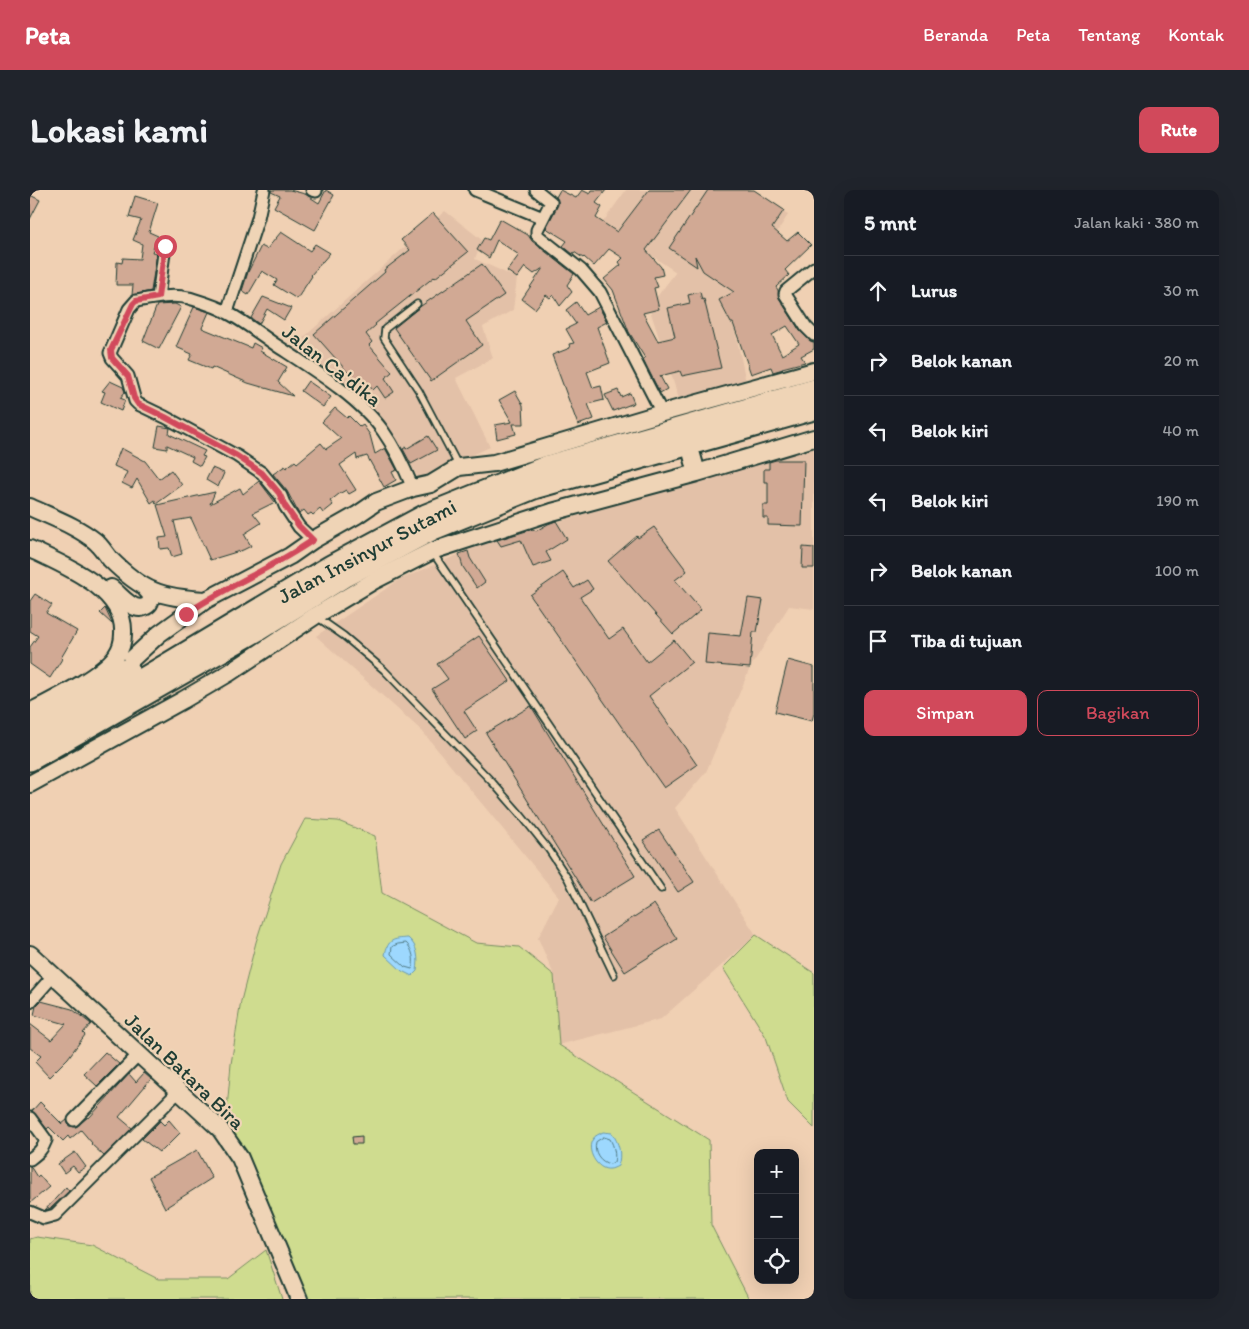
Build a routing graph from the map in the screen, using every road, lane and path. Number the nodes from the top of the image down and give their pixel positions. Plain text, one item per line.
1 (264, 190) edge
2 (475, 190) edge
3 (536, 190) edge
4 (543, 218) junction
5 (165, 246) dead end
6 (814, 268) edge
7 (158, 297) junction
8 (418, 304) dead end
9 (227, 312) junction
10 (814, 335) edge
11 (814, 371) edge
12 (814, 390) edge
13 (814, 409) edge
14 (662, 413) junction
15 (814, 438) edge
16 (692, 455) dead end
17 (459, 467) junction
18 (697, 474) junction
19 (413, 488) junction
20 (30, 507) edge
21 (313, 540) junction
22 (30, 549) edge
23 (432, 551) junction
24 (71, 569) junction
25 (144, 587) junction
26 (206, 600) junction
27 (128, 603) junction
28 (315, 616) junction
29 (130, 664) junction
30 (30, 712) edge
31 (30, 726) edge
32 (30, 742) edge
33 (30, 760) edge
34 (30, 784) edge
35 (660, 889) dead end
36 (30, 954) edge
37 (52, 976) junction
38 (614, 976) dead end
39 (30, 1002) edge
40 (139, 1054) junction
41 (180, 1091) junction
42 (30, 1118) edge
43 (74, 1120) dead end
44 (30, 1158) edge
45 (30, 1212) edge
46 (300, 1299) edge

1 - 9 street
2 - 4 street
3 - 4 street
4 - 14 street
5 - 7 street
6 - 10 street
7 - 9 street, Jalan Ca'dika
7 - 21 street, Jalan Ca'dika
8 - 17 lane
9 - 19 street, Jalan Ca'dika
11 - 14 street
12 - 32 highway, Jalan Insinyur Sutami
13 - 33 highway, Jalan Insinyur Sutami
14 - 17 street
15 - 18 street
16 - 18 street
17 - 19 street
18 - 23 street
19 - 21 street
20 - 25 street
21 - 26 street
22 - 24 street
23 - 28 street
23 - 35 lane
24 - 27 street
24 - 30 street
25 - 26 street
25 - 27 street
26 - 29 street
27 - 29 street
28 - 34 street
28 - 38 lane
29 - 31 highway
36 - 37 street, Jalan Batara Bira
37 - 39 street
37 - 40 street, Jalan Batara Bira
40 - 41 street, Jalan Batara Bira
40 - 43 street
41 - 45 street
41 - 46 street, Jalan Batara Bira
42 - 44 street

